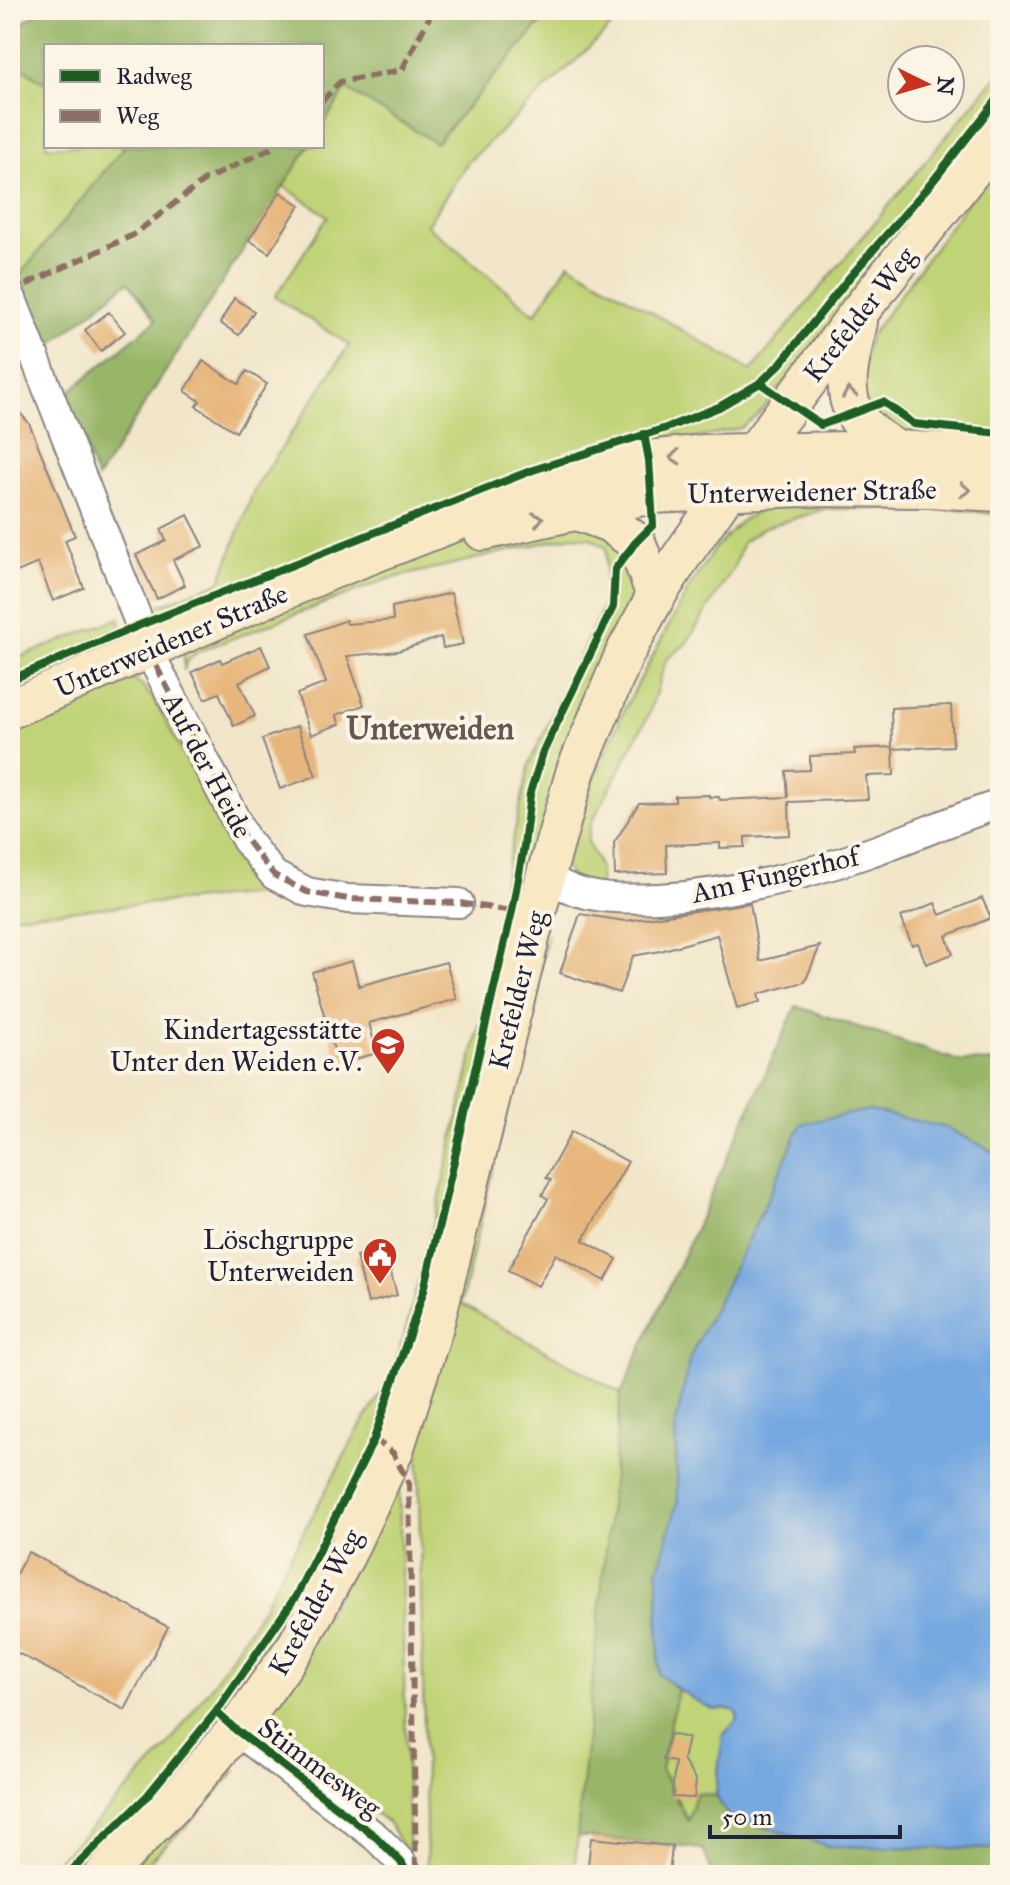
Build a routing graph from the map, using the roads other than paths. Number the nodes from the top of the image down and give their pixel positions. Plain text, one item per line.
1 (1000, 135) edge
2 (10, 294) edge
3 (860, 311) junction
4 (896, 450) junction
5 (753, 454) junction
6 (1000, 458) edge
7 (728, 490) junction
8 (1000, 492) edge
9 (577, 511) junction
10 (331, 570) junction
11 (656, 596) junction
12 (148, 650) junction
13 (10, 709) edge
14 (1000, 804) edge
15 (545, 878) junction
16 (459, 903) dead end
17 (236, 1730) junction
18 (104, 1875) edge
19 (408, 1875) edge

1 - 3 street, Krefelder Weg
2 - 12 street, Auf der Heide
4 -> 3 street, Unterweidener Straße
3 - 5 street, Krefelder Weg
4 - 5 street, Unterweidener Straße
4 - 6 street, Unterweidener Straße
5 - 7 street, Krefelder Weg
5 -> 10 street, Unterweidener Straße
7 -> 8 street, Unterweidener Straße
7 - 9 street, Unterweidener Straße
7 - 11 street, Krefelder Weg
10 -> 9 street, Unterweidener Straße
9 - 11 street
10 - 12 street, Unterweidener Straße
11 - 15 street, Krefelder Weg
12 - 13 street, Unterweidener Straße
12 - 16 street, Auf der Heide
14 - 15 street, Am Fungerhof
15 - 17 street, Krefelder Weg
17 - 18 street, Krefelder Weg
17 - 19 street, Stimmesweg

